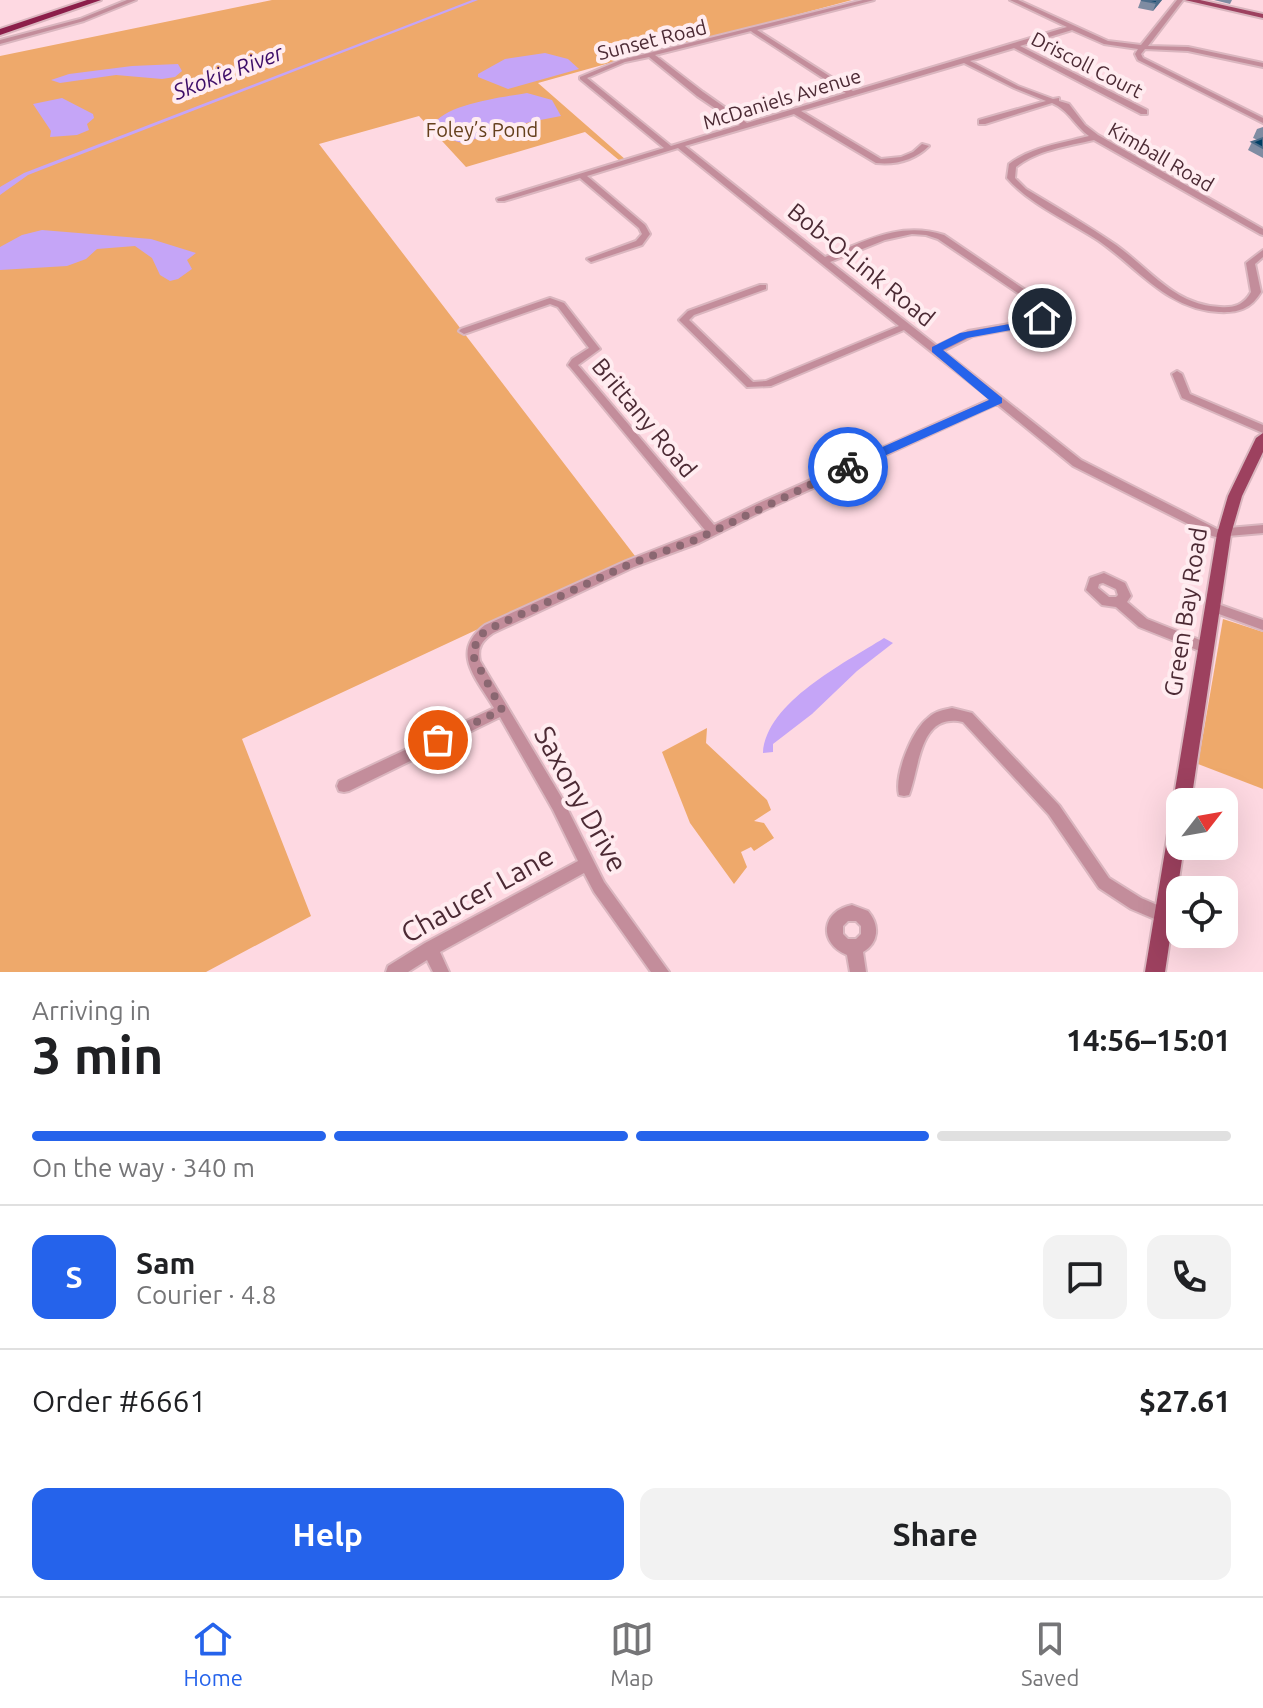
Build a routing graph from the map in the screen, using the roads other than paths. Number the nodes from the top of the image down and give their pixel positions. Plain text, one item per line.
1 (78, 0) edge
2 (96, 0) edge
3 (133, 0) edge
4 (871, 0) edge
5 (1013, 0) edge
6 (1180, 0) edge
7 (1189, 0) edge
8 (1263, 16) edge
9 (1072, 28) junction
10 (0, 30) edge
11 (754, 31) junction
12 (0, 42) edge
13 (1016, 46) junction
14 (1144, 48) junction
15 (652, 56) dead end
16 (966, 61) junction
17 (1263, 65) edge
18 (582, 78) joint
19 (852, 94) junction
20 (1056, 100) junction
21 (795, 111) junction
22 (1144, 112) dead end
23 (1263, 121) edge
24 (982, 122) dead end
25 (747, 126) junction
26 (1095, 137) junction
27 (925, 146) dead end
28 (675, 147) junction
29 (582, 175) junction
30 (501, 199) dead end
31 (1263, 232) edge
32 (1263, 253) edge
33 (591, 259) dead end
34 (824, 261) junction
35 (763, 287) dead end
36 (906, 326) junction
37 (464, 331) dead end
38 (936, 350) junction
39 (1177, 374) dead end
40 (998, 400) junction
41 (1263, 429) edge
42 (1263, 438) edge
43 (1263, 529) edge
44 (712, 531) junction
45 (1224, 534) junction
46 (1119, 602) dead end
47 (1212, 607) junction
48 (1263, 625) edge
49 (1206, 648) junction
50 (502, 710) junction
51 (344, 786) dead end
52 (1184, 788) edge
53 (904, 790) dead end
54 (1173, 860) edge
55 (587, 864) junction
56 (1164, 915) junction
57 (430, 948) junction
58 (854, 948) dead end
59 (394, 972) edge
60 (441, 972) edge
61 (661, 972) edge
62 (858, 972) edge
63 (1155, 972) edge

1 - 10 highway
2 - 10 highway
3 - 12 street
4 - 11 street, Sunset Road
5 - 9 street
6 - 14 street
7 - 8 main road
9 - 13 street, McDaniels Avenue
9 - 14 street
11 - 18 street, Sunset Road
11 - 19 street
13 - 16 street, McDaniels Avenue
13 - 22 street, Driscoll Court
14 - 17 street
14 - 23 street
15 - 25 street
16 - 19 street, McDaniels Avenue
16 - 20 street, Kimball Road
18 - 28 street, Bob-O-Link Road
19 - 21 street, McDaniels Avenue
20 - 24 street
20 - 26 street, Kimball Road
21 - 25 street, McDaniels Avenue
21 - 27 street
25 - 28 street, McDaniels Avenue
26 - 31 street, Kimball Road
26 - 32 street
28 - 29 street, McDaniels Avenue
28 - 34 street, Bob-O-Link Road
29 - 30 street, McDaniels Avenue
29 - 33 street
34 - 36 street, Bob-O-Link Road
34 - 38 street
35 - 36 street
36 - 38 street, Bob-O-Link Road
37 - 44 street, Brittany Road
38 - 40 street, Bob-O-Link Road
39 - 41 street
40 - 44 street
40 - 45 street, Bob-O-Link Road
42 - 45 main road, Green Bay Road
43 - 45 street
44 - 50 street, Saxony Drive
45 - 47 main road, Green Bay Road
46 - 49 street
47 - 48 street
47 - 49 main road, Green Bay Road
49 - 52 main road, Green Bay Road
50 - 51 street
50 - 55 street, Saxony Drive
53 - 56 street
54 - 56 main road
55 - 57 street, Chaucer Lane
55 - 61 street, Saxony Drive
56 - 63 main road
57 - 59 street, Chaucer Lane
57 - 60 street
58 - 62 street

